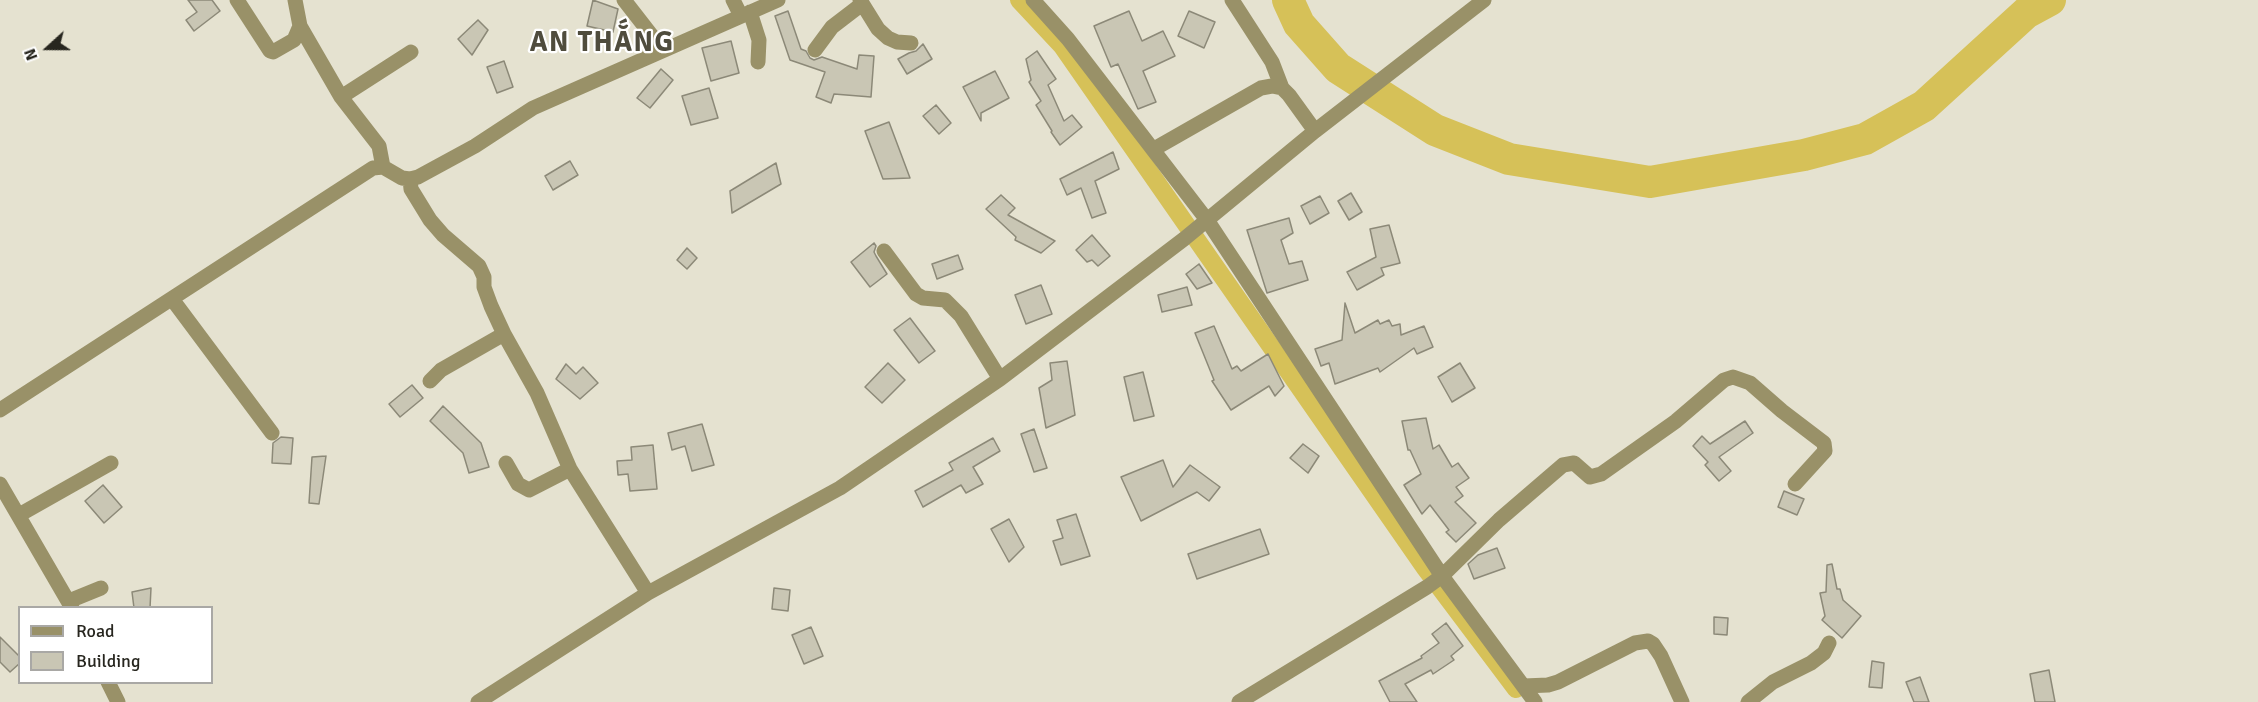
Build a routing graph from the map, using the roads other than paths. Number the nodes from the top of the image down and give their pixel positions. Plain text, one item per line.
1 (237, 0) edge
2 (295, 0) edge
3 (624, 0) edge
4 (733, 0) edge
5 (778, 0) edge
6 (1033, 0) edge
7 (1232, 0) edge
8 (1484, 0) edge
9 (861, 2) edge
10 (745, 14) junction
11 (300, 26) junction
12 (911, 43) dead end
13 (663, 50) junction
14 (815, 50) dead end
15 (411, 52) dead end
16 (758, 62) dead end
17 (1282, 88) junction
18 (341, 98) junction
19 (1315, 131) junction
20 (1154, 149) junction
21 (382, 166) junction
22 (410, 179) junction
23 (1205, 221) junction
24 (884, 251) dead end
25 (172, 299) junction
26 (504, 334) junction
27 (1000, 379) junction
28 (430, 381) dead end
29 (0, 410) edge
30 (272, 434) dead end
31 (111, 462) dead end
32 (506, 463) dead end
33 (570, 469) junction
34 (0, 484) edge
35 (1795, 484) dead end
36 (20, 515) junction
37 (1442, 576) junction
38 (101, 588) dead end
39 (648, 593) junction
40 (71, 604) edge
41 (1828, 644) dead end
42 (109, 684) edge
43 (1524, 687) junction
44 (118, 702) edge
45 (478, 702) edge
46 (1239, 702) edge
47 (1535, 702) edge
48 (1682, 702) edge
49 (1748, 702) edge

1 - 11 street
2 - 11 street
3 - 13 street
4 - 10 street
5 - 10 street
6 - 20 street
7 - 17 street
8 - 19 street
9 - 12 street
9 - 14 street
10 - 13 street
10 - 16 street
11 - 18 street
13 - 22 street
15 - 18 street
17 - 19 street
17 - 20 street
18 - 21 street
19 - 23 street
20 - 23 street
21 - 22 street
21 - 25 street
22 - 26 street
23 - 27 street
23 - 37 street
24 - 27 street
25 - 29 street
25 - 30 street
26 - 28 street
26 - 33 street
27 - 39 street
31 - 36 street
32 - 33 street
33 - 39 street
34 - 36 street
35 - 37 street
36 - 40 street
37 - 43 street
37 - 46 street
38 - 40 street
39 - 45 street
41 - 49 street
42 - 44 street
43 - 47 street
43 - 48 street

